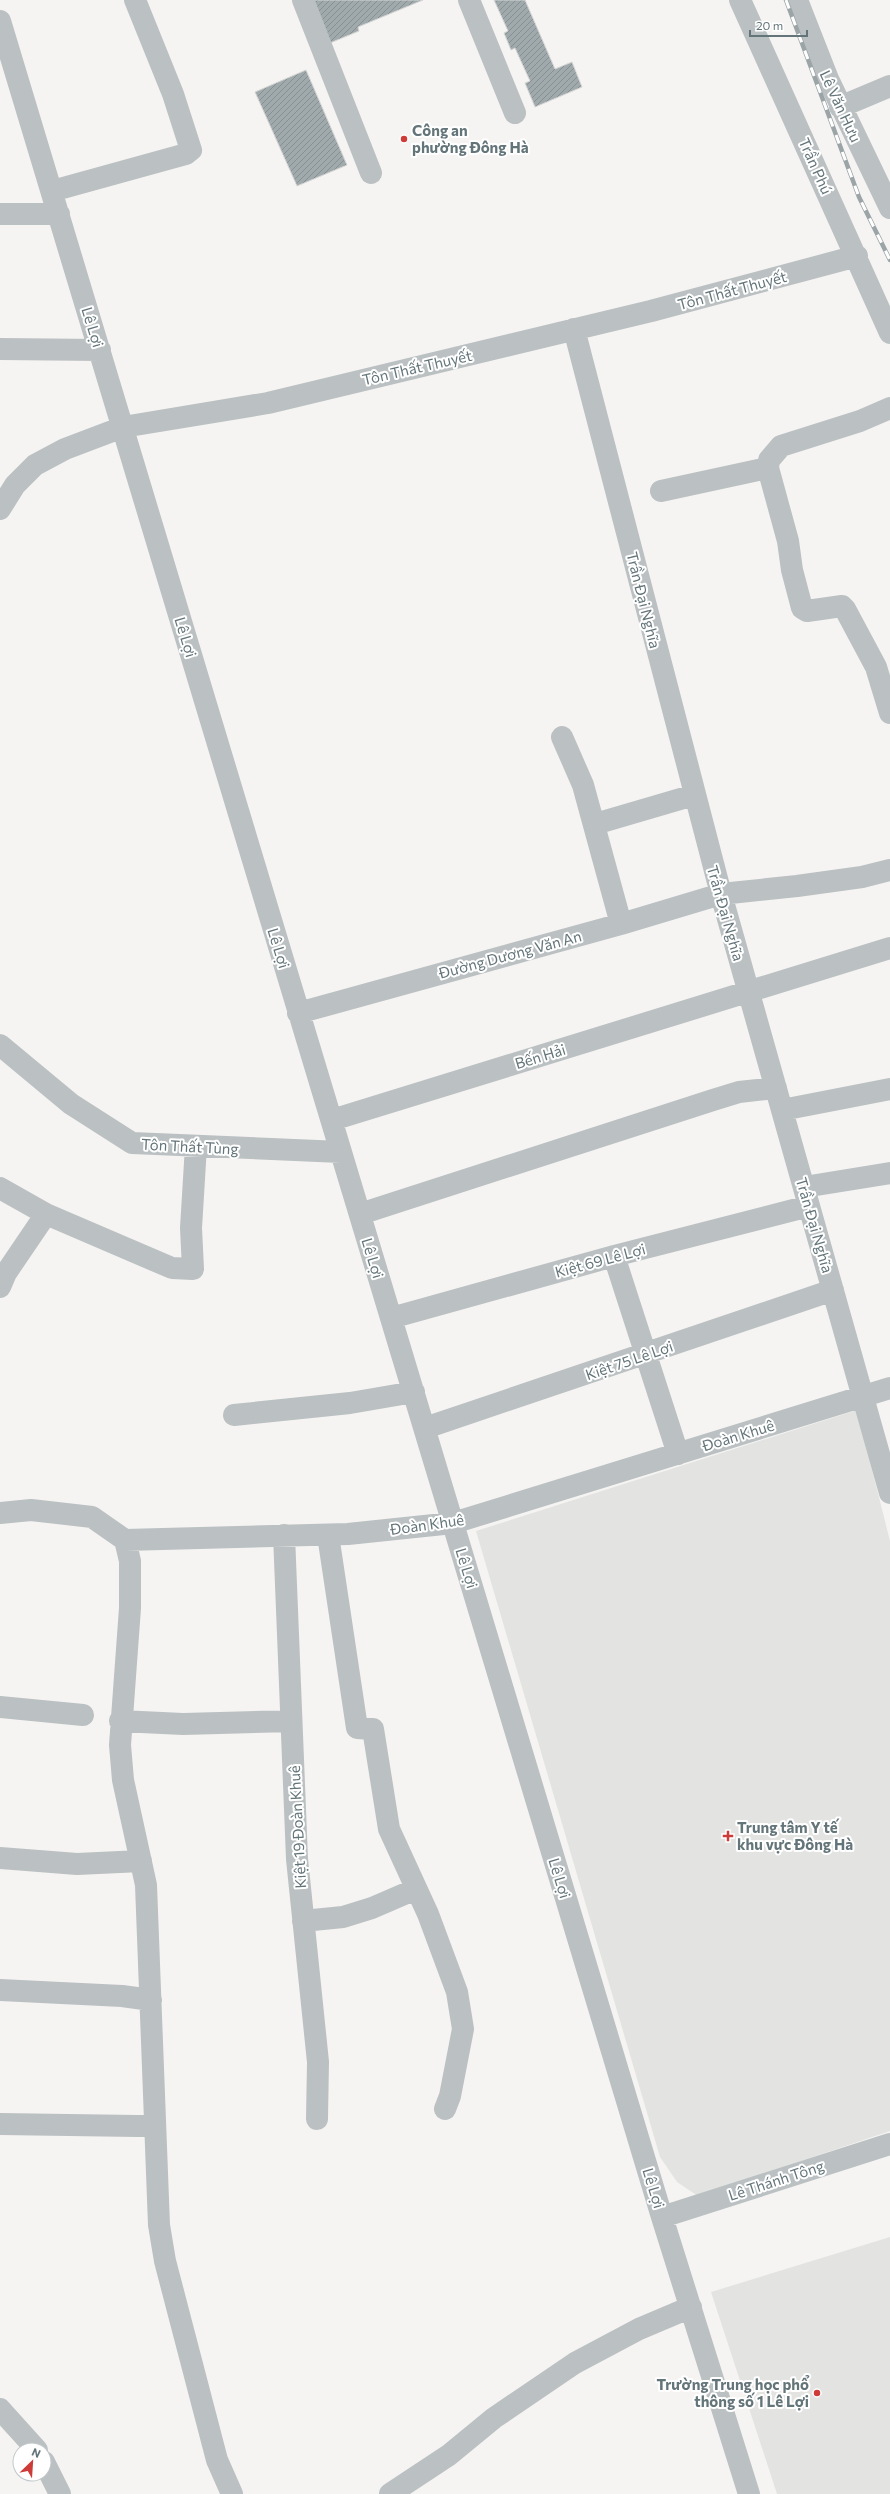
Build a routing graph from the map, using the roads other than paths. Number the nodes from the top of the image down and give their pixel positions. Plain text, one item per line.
1 (135, 0) edge
2 (303, 0) edge
3 (469, 0) edge
4 (740, 0) edge
5 (797, 0) edge
6 (0, 21) edge
7 (6, 63) edge
8 (890, 86) edge
9 (840, 107) junction
10 (515, 113) dead end
11 (371, 173) dead end
12 (52, 191) junction
13 (890, 208) edge
14 (0, 214) edge
15 (59, 214) junction
16 (857, 256) junction
17 (574, 330) junction
18 (890, 333) edge
19 (0, 349) edge
20 (100, 350) junction
21 (890, 408) edge
22 (123, 427) junction
23 (768, 468) junction
24 (661, 491) dead end
25 (0, 509) edge
26 (890, 713) edge
27 (562, 737) dead end
28 (694, 795) junction
29 (594, 824) junction
30 (890, 870) edge
31 (720, 894) junction
32 (620, 924) junction
33 (890, 948) edge
34 (749, 993) junction
35 (298, 1013) junction
36 (0, 1045) edge
37 (776, 1088) junction
38 (890, 1089) edge
39 (782, 1110) junction
40 (332, 1120) junction
41 (196, 1146) junction
42 (341, 1152) junction
43 (890, 1173) edge
44 (0, 1188) edge
45 (807, 1197) junction
46 (46, 1214) junction
47 (360, 1214) junction
48 (614, 1256) junction
49 (0, 1288) edge
50 (833, 1290) junction
51 (392, 1318) junction
52 (645, 1354) junction
53 (890, 1388) edge
54 (414, 1392) junction
55 (864, 1396) junction
56 (234, 1415) dead end
57 (425, 1428) junction
58 (678, 1454) junction
59 (890, 1493) edge
60 (0, 1513) edge
61 (454, 1523) junction
62 (284, 1535) junction
63 (328, 1535) junction
64 (125, 1540) junction
65 (0, 1707) edge
66 (83, 1715) dead end
67 (291, 1720) junction
68 (120, 1721) junction
69 (0, 1858) edge
70 (141, 1861) junction
71 (416, 1889) junction
72 (303, 1921) junction
73 (0, 1990) edge
74 (151, 2000) junction
75 (445, 2109) dead end
76 (317, 2119) dead end
77 (0, 2124) edge
78 (155, 2124) junction
79 (890, 2144) edge
80 (662, 2217) junction
81 (691, 2307) junction
82 (0, 2409) edge
83 (30, 2442) edge
84 (52, 2478) edge
85 (60, 2494) edge
86 (232, 2494) edge
87 (390, 2494) edge
88 (749, 2494) edge

1 - 12 street
2 - 11 street
3 - 10 street
4 - 16 street, Trần Phú
5 - 9 street, Lê Văn Hưu
6 - 7 street, Lê Lợi
7 - 12 street, Lê Lợi
8 - 9 street
9 - 13 street, Lê Văn Hưu
12 - 15 street, Lê Lợi
14 - 15 street
15 - 20 street, Lê Lợi
16 - 17 street, Tôn Thất Thuyết
16 - 18 street, Trần Phú
17 - 22 street, Tôn Thất Thuyết
17 - 28 street, Trần Đại Nghĩa
19 - 20 street
20 - 22 street, Lê Lợi
21 - 23 street
22 - 25 street, Tôn Thất Thuyết
22 - 35 street, Lê Lợi
23 - 24 street
23 - 26 street
27 - 29 street
28 - 29 street
28 - 31 street, Trần Đại Nghĩa
29 - 32 street
30 - 31 street, Đường Dương Văn An
31 - 32 street, Đường Dương Văn An
31 - 34 street, Trần Đại Nghĩa
32 - 35 street, Đường Dương Văn An
33 - 34 street, Bến Hải
34 - 37 street, Trần Đại Nghĩa
34 - 40 street, Bến Hải
35 - 40 street, Lê Lợi
36 - 41 street, Tôn Thất Tùng
37 - 39 street, Trần Đại Nghĩa
37 - 47 street
38 - 39 street
39 - 45 street, Trần Đại Nghĩa
40 - 42 street, Lê Lợi
41 - 42 street, Tôn Thất Tùng
41 - 46 street
42 - 47 street, Lê Lợi
43 - 45 street, Kiệt 69 Lê Lợi
44 - 46 street
45 - 48 street, Kiệt 69 Lê Lợi
45 - 50 street, Trần Đại Nghĩa
46 - 49 street
47 - 51 street, Lê Lợi
48 - 51 street, Kiệt 69 Lê Lợi
48 - 52 street
50 - 52 street, Kiệt 75 Lê Lợi
50 - 55 street, Trần Đại Nghĩa
51 - 54 street, Lê Lợi
52 - 57 street, Kiệt 75 Lê Lợi
52 - 58 street
53 - 55 street, Đoàn Khuê
54 - 56 street
54 - 57 street, Lê Lợi
55 - 58 street, Đoàn Khuê
55 - 59 street, Trần Đại Nghĩa
57 - 61 street, Lê Lợi
58 - 61 street, Đoàn Khuê
60 - 64 street
61 - 63 street, Đoàn Khuê
61 - 80 street, Lê Lợi
62 - 63 street, Đoàn Khuê
62 - 64 street, Đoàn Khuê
62 - 67 street, Kiệt 19 Đoàn Khuê
63 - 71 street
64 - 68 street
65 - 66 street
67 - 68 street
67 - 72 street, Kiệt 19 Đoàn Khuê
68 - 70 street
69 - 70 street
70 - 74 street
71 - 72 street
71 - 75 street
72 - 76 street, Kiệt 19 Đoàn Khuê
73 - 74 street
74 - 78 street
77 - 78 street
78 - 86 street
79 - 80 street, Lê Thánh Tông
80 - 81 street, Lê Lợi
81 - 87 street
81 - 88 street, Lê Lợi
82 - 83 street
84 - 85 street

